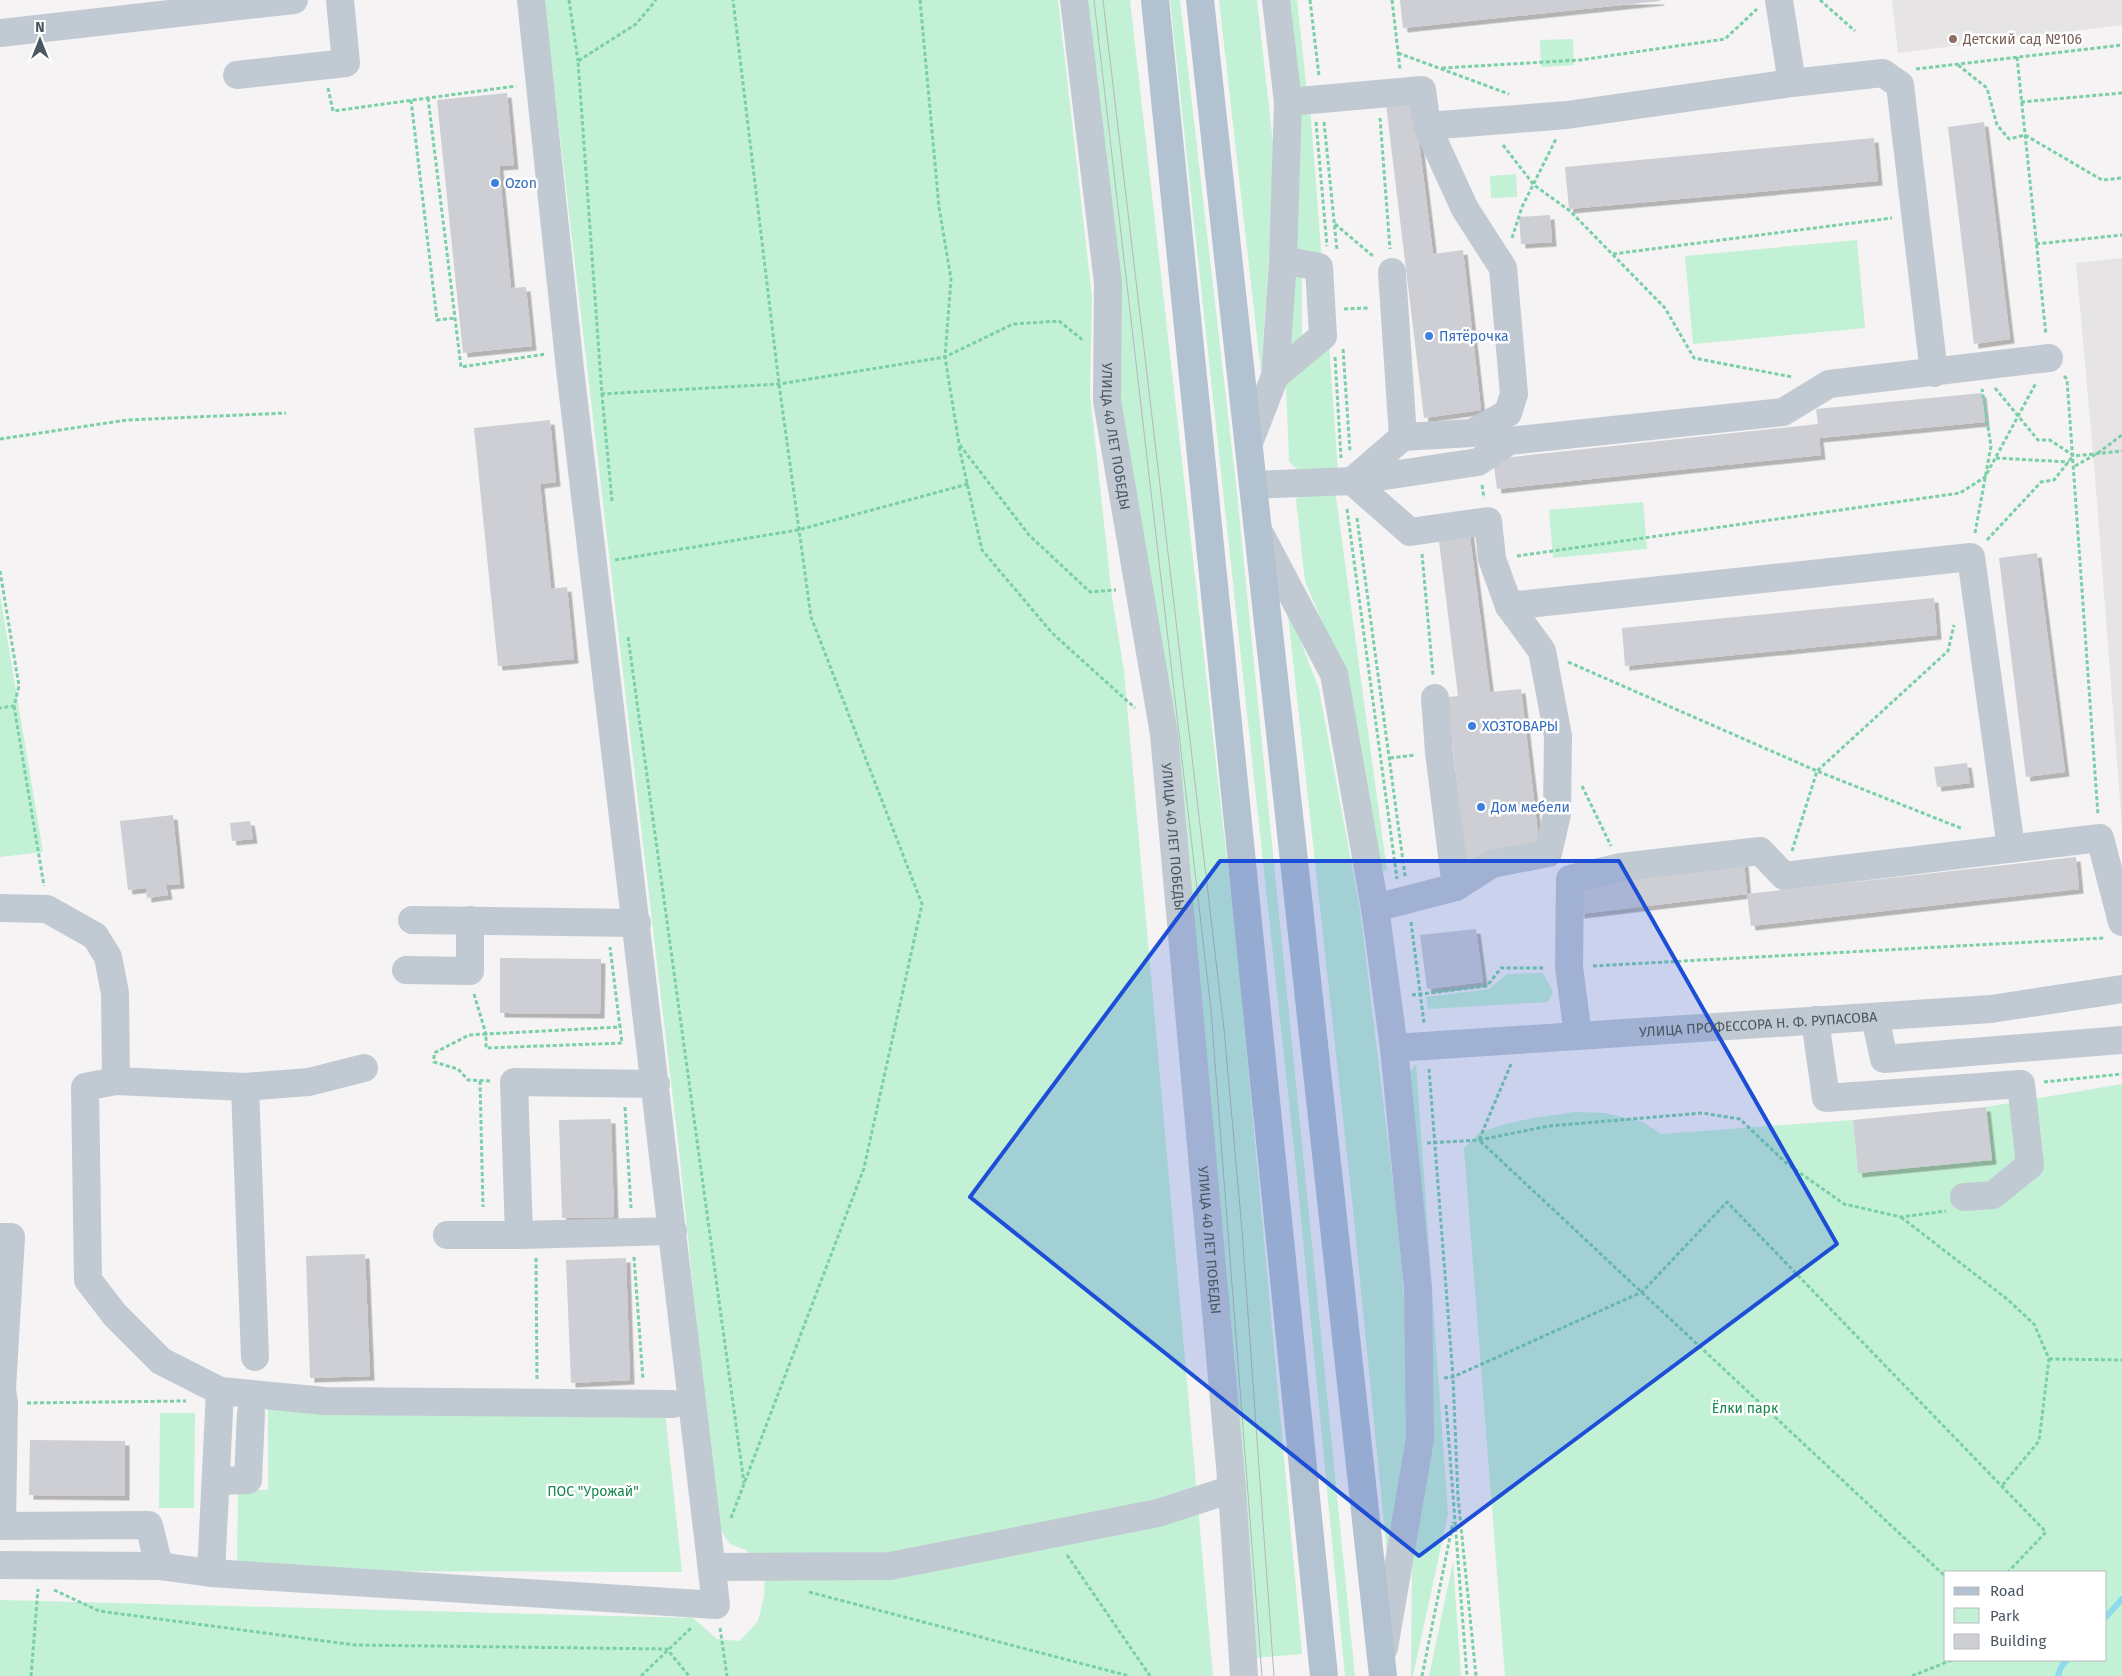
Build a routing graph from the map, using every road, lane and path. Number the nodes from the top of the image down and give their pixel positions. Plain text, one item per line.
1 (294, 0) edge
2 (340, 0) edge
3 (530, 0) edge
4 (569, 0) edge
5 (656, 0) edge
6 (733, 0) edge
7 (920, 0) edge
8 (1074, 0) edge
9 (1155, 0) edge
10 (1200, 0) edge
11 (1276, 0) edge
12 (1310, 0) edge
13 (1392, 0) edge
14 (1820, 0) edge
15 (1769, 3) edge
16 (1854, 31) dead end
17 (0, 34) edge
18 (2122, 45) edge
19 (1398, 53) junction
20 (2017, 57) junction
21 (578, 61) junction
22 (1958, 64) junction
23 (324, 66) junction
24 (1439, 68) junction
25 (1400, 70) dead end
26 (1883, 73) junction
27 (237, 75) dead end
28 (540, 83) junction
29 (1792, 83) junction
30 (1378, 93) junction
31 (2122, 93) edge
32 (1512, 95) dead end
33 (428, 98) junction
34 (1322, 99) junction
35 (411, 100) junction
36 (1288, 102) junction
37 (2022, 102) junction
38 (1567, 115) junction
39 (1485, 120) junction
40 (1427, 126) junction
41 (2025, 135) junction
42 (2122, 178) edge
43 (1534, 185) junction
44 (1915, 216) junction
45 (1335, 224) junction
46 (2122, 235) edge
47 (2036, 244) junction
48 (1337, 253) dead end
49 (1612, 254) junction
50 (1282, 260) junction
51 (1391, 264) junction
52 (1503, 268) junction
53 (1394, 306) junction
54 (1340, 310) dead end
55 (455, 318) junction
56 (1343, 347) dead end
57 (945, 357) junction
58 (1107, 358) junction
59 (2048, 358) junction
60 (570, 360) junction
61 (1978, 366) junction
62 (1934, 373) junction
63 (1275, 376) junction
64 (779, 384) junction
65 (1829, 384) junction
66 (602, 395) junction
67 (286, 413) dead end
68 (2019, 416) junction
69 (2122, 434) edge
70 (1403, 437) junction
71 (0, 439) edge
72 (1250, 440) junction
73 (959, 444) junction
74 (2122, 451) edge
75 (2098, 453) junction
76 (2074, 456) junction
77 (1996, 458) junction
78 (1478, 462) junction
79 (2069, 462) junction
80 (2075, 466) junction
81 (1985, 477) junction
82 (1352, 480) junction
83 (968, 484) junction
84 (1254, 485) junction
85 (613, 511) dead end
86 (1488, 521) junction
87 (798, 530) junction
88 (1420, 531) junction
89 (1259, 532) junction
90 (1971, 557) junction
91 (1492, 559) junction
92 (610, 564) junction
93 (0, 571) edge
94 (1090, 592) dead end
95 (1509, 606) junction
96 (1955, 623) dead end
97 (627, 628) dead end
98 (1542, 651) junction
99 (1434, 687) joint
100 (14, 706) junction
101 (0, 708) edge
102 (1136, 709) dead end
103 (1817, 771) junction
104 (1579, 779) dead end
105 (1965, 830) dead end
106 (2100, 838) junction
107 (2011, 848) junction
108 (1621, 867) junction
109 (1784, 876) junction
110 (1456, 887) junction
111 (1408, 899) junction
112 (0, 908) edge
113 (1375, 908) junction
114 (48, 909) junction
115 (412, 920) dead end
116 (470, 920) junction
117 (637, 923) junction
118 (2117, 930) edge
119 (609, 940) dead end
120 (1569, 967) junction
121 (406, 970) dead end
122 (470, 971) junction
123 (2122, 989) edge
124 (1420, 994) junction
125 (1412, 995) dead end
126 (1875, 1017) junction
127 (1815, 1020) junction
128 (620, 1027) junction
129 (486, 1034) junction
130 (1578, 1035) junction
131 (1522, 1039) junction
132 (2122, 1040) edge
133 (1427, 1045) junction
134 (1394, 1048) junction
135 (1884, 1059) junction
136 (364, 1068) dead end
137 (2122, 1074) edge
138 (116, 1081) junction
139 (480, 1081) junction
140 (514, 1082) junction
141 (656, 1084) junction
142 (2021, 1084) junction
143 (245, 1087) junction
144 (1892, 1094) junction
145 (1478, 1140) junction
146 (1427, 1143) dead end
147 (1435, 1143) junction
148 (1957, 1204) joint
149 (483, 1207) dead end
150 (1901, 1217) junction
151 (673, 1231) junction
152 (447, 1235) dead end
153 (519, 1235) junction
154 (0, 1237) edge
155 (1642, 1292) junction
156 (255, 1357) dead end
157 (2048, 1359) junction
158 (2122, 1360) edge
159 (1453, 1376) junction
160 (1444, 1378) dead end
161 (220, 1396) junction
162 (4, 1403) junction
163 (673, 1404) dead end
164 (251, 1414) dead end
165 (216, 1481) junction
166 (744, 1484) junction
167 (2001, 1487) junction
168 (1232, 1489) junction
169 (1458, 1497) junction
170 (730, 1521) dead end
171 (1, 1530) edge
172 (1052, 1534) junction
173 (0, 1565) edge
174 (159, 1566) junction
175 (713, 1567) junction
176 (2009, 1571) edge
177 (211, 1573) junction
178 (1944, 1575) edge
179 (38, 1583) dead end
180 (47, 1587) dead end
181 (807, 1592) dead end
182 (716, 1605) junction
183 (667, 1649) junction
184 (1950, 1661) edge
185 (1382, 1668) edge
186 (31, 1676) edge
187 (641, 1676) edge
188 (689, 1676) edge
189 (727, 1676) edge
190 (1129, 1676) edge
191 (1150, 1676) edge
192 (1244, 1676) edge
193 (1324, 1676) edge
194 (1422, 1676) edge
195 (1476, 1676) edge
196 (1912, 1676) edge

1 - 17 street
2 - 23 street
3 - 28 street
4 - 21 path
5 - 21 path
6 - 64 path
7 - 57 path
8 - 58 street, УЛИЦА 40 ЛЕТ ПОБЕДЫ
9 - 193 main road
10 - 72 main road
11 - 36 street
12 - 34 path
13 - 19 path
14 - 16 path
15 - 24 path
15 - 29 street
18 - 20 path
19 - 24 path
19 - 25 path
20 - 22 path
20 - 37 path
21 - 66 path
22 - 26 path
22 - 41 path
23 - 27 street
23 - 35 path
24 - 32 path
26 - 29 street
26 - 44 street
28 - 33 path
28 - 60 street
29 - 38 street
30 - 34 street
30 - 40 street
30 - 51 path
31 - 37 path
33 - 35 path
33 - 55 path
34 - 36 street
34 - 45 path
35 - 55 path
36 - 50 street
37 - 41 path
38 - 39 street
38 - 43 path
39 - 40 street
39 - 43 path
40 - 52 street
41 - 42 path
41 - 47 path
43 - 49 path
43 - 52 path
44 - 49 path
44 - 62 street
45 - 48 path
45 - 51 path
46 - 47 path
47 - 59 path
49 - 65 path
50 - 63 street
50 - 63 street
51 - 53 street
52 - 70 street
53 - 54 path
53 - 70 street
55 - 60 path
56 - 82 path
57 - 58 path
57 - 64 path
57 - 73 path
58 - 168 street, УЛИЦА 40 ЛЕТ ПОБЕДЫ
59 - 61 street
59 - 68 path
59 - 76 path
60 - 66 path
60 - 92 street
61 - 62 street
61 - 68 path
61 - 81 path
62 - 65 street
63 - 72 street
64 - 66 path
64 - 87 path
65 - 78 street
66 - 85 path
67 - 71 path
68 - 76 path
68 - 77 path
69 - 75 path
70 - 82 street
72 - 84 main road
73 - 83 path
73 - 94 path
74 - 75 path
75 - 76 path
75 - 80 path
76 - 79 path
76 - 80 path
77 - 79 path
77 - 81 path
78 - 82 street
78 - 86 path
79 - 90 path
80 - 106 path
81 - 90 path
81 - 91 path
82 - 84 street
82 - 88 street
82 - 111 path
83 - 87 path
83 - 102 path
84 - 89 main road
86 - 88 street
86 - 91 street
87 - 92 path
87 - 166 path
88 - 99 path
89 - 113 street
89 - 185 main road
90 - 95 street
90 - 107 street
91 - 95 street
92 - 117 street
93 - 100 path
95 - 98 street
96 - 103 path
97 - 166 path
98 - 103 path
98 - 110 street
99 - 110 street
100 - 101 path
100 - 114 path
103 - 105 path
103 - 109 path
104 - 108 path
106 - 107 street
106 - 118 street
107 - 109 street
108 - 109 street
108 - 120 street
110 - 111 street
111 - 113 street
111 - 124 path
112 - 114 street
113 - 134 street
114 - 138 street
115 - 116 street
116 - 117 street
116 - 122 street
117 - 141 street
118 - 120 path
119 - 128 path
120 - 124 path
120 - 130 street
121 - 122 street
122 - 129 path
123 - 126 street, УЛИЦА ПРОФЕССОРА Н. Ф. РУПАСОВА
124 - 125 path
124 - 133 path
126 - 127 street, УЛИЦА ПРОФЕССОРА Н. Ф. РУПАСОВА
126 - 135 street
127 - 130 street, УЛИЦА ПРОФЕССОРА Н. Ф. РУПАСОВА
127 - 144 street
128 - 129 path
128 - 129 path
129 - 139 path
130 - 131 street, УЛИЦА ПРОФЕССОРА Н. Ф. РУПАСОВА
131 - 133 street, УЛИЦА ПРОФЕССОРА Н. Ф. РУПАСОВА
131 - 145 path
132 - 135 street
133 - 134 street, УЛИЦА ПРОФЕССОРА Н. Ф. РУПАСОВА
133 - 147 path
134 - 185 street
135 - 144 street
136 - 143 street
137 - 142 path
138 - 143 street
138 - 161 street
139 - 140 path
139 - 149 path
140 - 141 street
140 - 153 street
141 - 151 street
142 - 144 street
142 - 148 street
143 - 156 street
145 - 147 path
145 - 150 path
145 - 155 path
146 - 147 path
147 - 159 path
148 - 150 path
150 - 157 path
151 - 153 street
151 - 175 street
152 - 153 street
154 - 162 street
155 - 159 path
155 - 167 path
155 - 178 path
157 - 158 path
157 - 167 path
159 - 160 path
159 - 169 path
161 - 162 path
161 - 163 street
161 - 165 street
162 - 171 street
164 - 165 street
165 - 177 street
166 - 170 path
167 - 176 path
168 - 172 street
168 - 192 street, УЛИЦА 40 ЛЕТ ПОБЕДЫ
169 - 194 path
169 - 195 path
171 - 174 street
172 - 175 street
172 - 191 path
173 - 174 street
174 - 177 street
175 - 182 street
177 - 182 street
179 - 186 path
180 - 183 path
181 - 190 path
182 - 183 path
182 - 189 path
183 - 187 path
183 - 188 path
184 - 196 path

